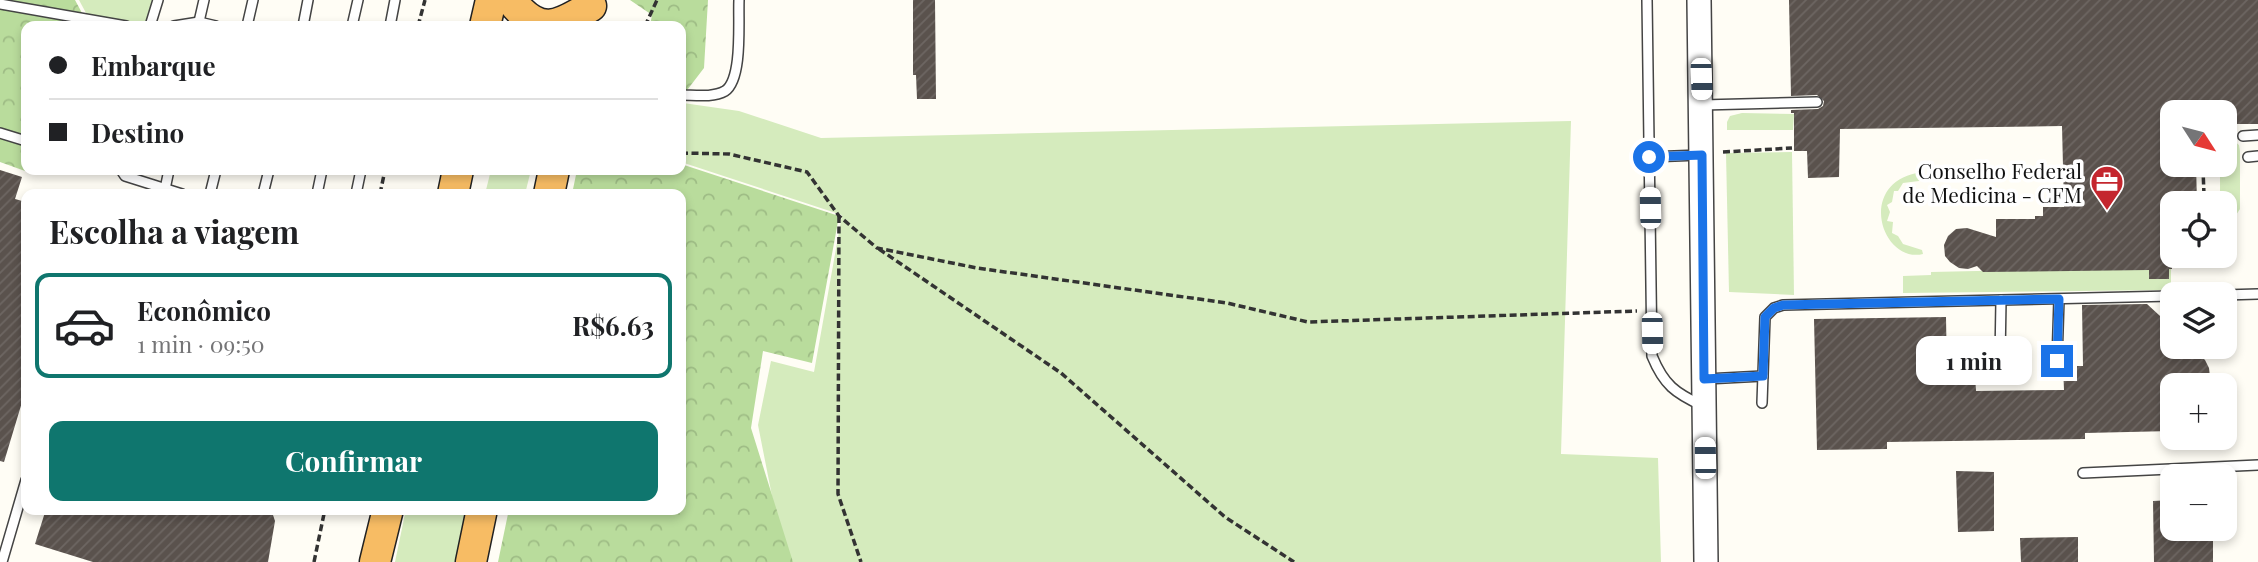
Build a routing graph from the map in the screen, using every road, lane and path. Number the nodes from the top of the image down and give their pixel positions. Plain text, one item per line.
1 (158, 0) edge
2 (204, 0) edge
3 (253, 0) edge
4 (308, 0) edge
5 (358, 0) edge
6 (395, 0) edge
7 (425, 0) edge
8 (657, 0) edge
9 (739, 0) edge
10 (1647, 0) edge
11 (1699, 0) edge
12 (0, 4) edge
13 (491, 11) edge
14 (590, 11) edge
15 (97, 21) edge
16 (152, 21) edge
17 (200, 21) edge
18 (248, 21) edge
19 (304, 21) edge
20 (353, 21) edge
21 (391, 21) edge
22 (419, 21) edge
23 (536, 21) edge
24 (567, 21) edge
25 (647, 21) edge
26 (686, 95) edge
27 (1817, 102) dead end
28 (1702, 105) junction
29 (0, 133) edge
30 (2258, 135) edge
31 (2243, 136) dead end
32 (21, 139) edge
33 (1793, 148) dead end
34 (686, 153) edge
35 (1702, 155) junction
36 (1649, 157) junction
37 (1723, 164) dead end
38 (124, 175) edge
39 (168, 175) edge
40 (165, 189) joint
41 (839, 216) junction
42 (877, 248) junction
43 (2258, 294) edge
44 (2237, 295) edge
45 (2160, 296) edge
46 (2059, 299) junction
47 (2001, 300) junction
48 (1651, 310) junction
49 (2000, 359) dead end
50 (2057, 361) dead end
51 (1763, 376) junction
52 (1704, 379) junction
53 (1762, 403) dead end
54 (1705, 406) junction
55 (2258, 464) edge
56 (2082, 473) dead end
57 (21, 497) edge
58 (324, 515) edge
59 (387, 515) edge
60 (481, 515) edge
61 (2, 562) edge
62 (314, 562) edge
63 (375, 562) edge
64 (471, 562) edge
65 (860, 562) edge
66 (1294, 562) edge
67 (1706, 562) edge

1 - 16 lane
2 - 17 lane
3 - 18 lane
4 - 19 lane
5 - 20 lane
6 - 21 lane
7 - 22 path
8 - 25 path
9 - 26 lane
10 - 36 lane
11 - 28 street
12 - 15 lane
13 - 23 highway
14 - 24 highway
27 - 28 lane
28 - 35 street
29 - 32 lane
30 - 31 lane
33 - 37 path
34 - 41 path
35 - 36 lane
35 - 52 street
36 - 48 lane
38 - 40 lane
39 - 40 lane
41 - 42 path
41 - 65 path
42 - 48 path
42 - 66 path
43 - 44 lane
45 - 46 lane
46 - 47 lane
46 - 50 lane
47 - 49 lane
47 - 51 lane
48 - 54 lane
51 - 52 lane
51 - 53 lane
52 - 54 street
54 - 67 street
55 - 56 lane
57 - 61 lane
58 - 62 path
59 - 63 highway
60 - 64 highway

